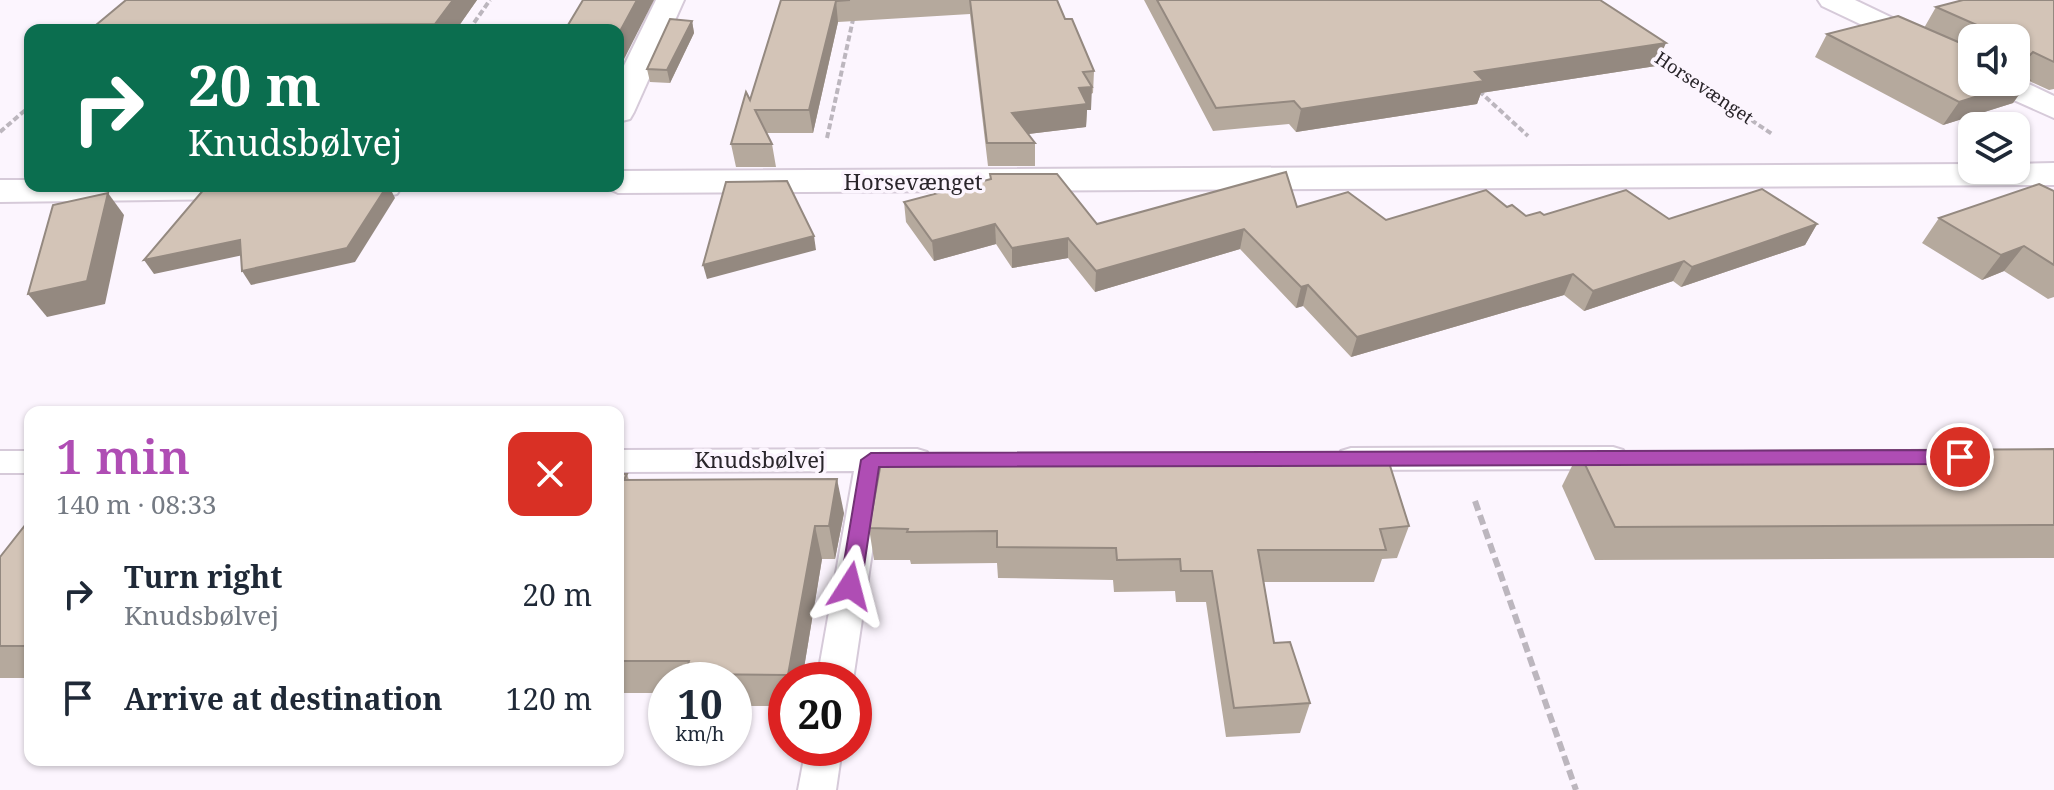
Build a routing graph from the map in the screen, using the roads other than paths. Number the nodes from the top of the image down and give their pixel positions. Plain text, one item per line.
1 (670, 0) edge
2 (1832, 0) edge
3 (1958, 61) edge
4 (2029, 96) edge
5 (624, 99) edge
6 (2054, 108) edge
7 (2054, 174) edge
8 (624, 182) edge
9 (0, 191) edge
10 (24, 191) edge
11 (1647, 458) edge
12 (1316, 459) edge
13 (871, 460) junction
14 (950, 460) edge
15 (624, 461) edge
16 (0, 462) edge
17 (24, 462) edge
18 (838, 662) edge
19 (821, 766) edge
20 (817, 790) edge

1 - 5 street
2 - 3 street
4 - 6 street
7 - 8 street, Horsevænget
9 - 10 street
11 - 12 lane
13 - 14 lane, Knudsbølvej
13 - 15 lane, Knudsbølvej
13 - 18 lane
16 - 17 lane
19 - 20 lane

